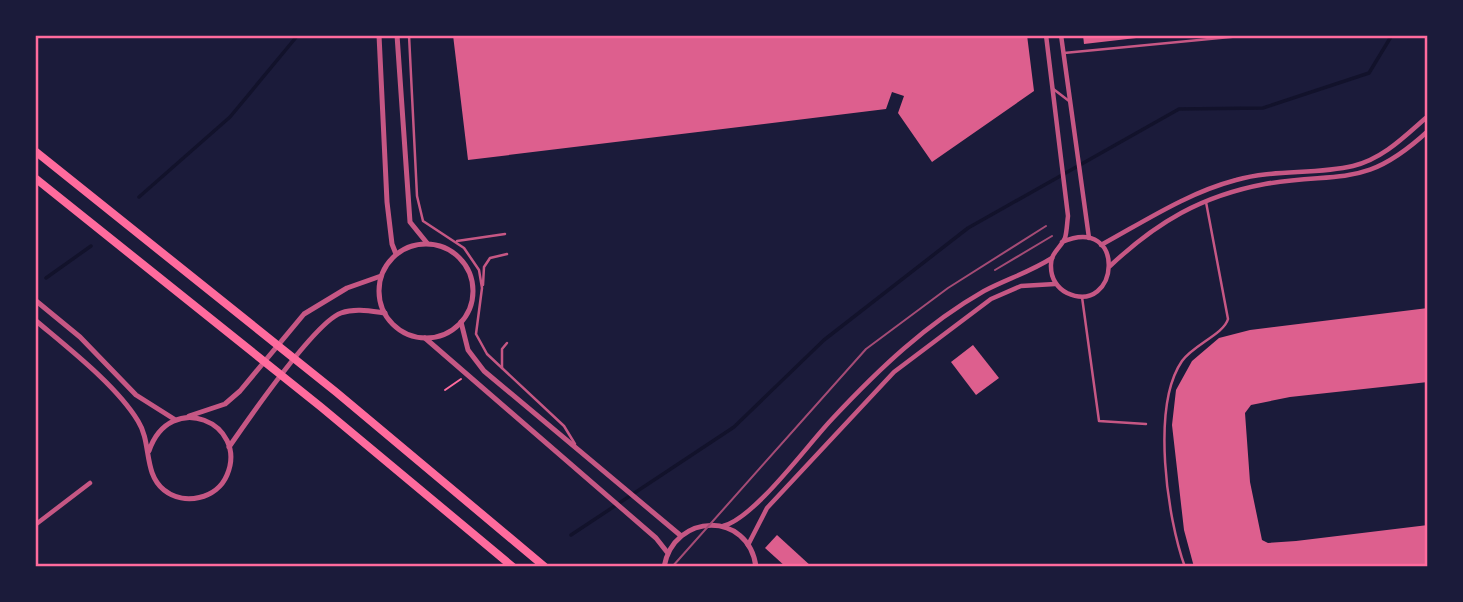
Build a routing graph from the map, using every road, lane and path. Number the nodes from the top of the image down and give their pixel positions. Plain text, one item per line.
1 (379, 35) edge
2 (397, 35) edge
3 (410, 35) edge
4 (1046, 35) edge
5 (1062, 35) edge
6 (1251, 35) edge
7 (1064, 54) junction
8 (1052, 88) junction
9 (1069, 101) junction
10 (1428, 116) edge
11 (1427, 132) edge
12 (35, 151) edge
13 (1428, 160) edge
14 (35, 178) edge
15 (1206, 201) junction
16 (505, 234) dead end
17 (1089, 238) junction
18 (454, 241) junction
19 (427, 243) junction
20 (1062, 243) junction
21 (1101, 245) junction
22 (396, 254) junction
23 (508, 254) dead end
24 (1052, 258) junction
25 (1110, 265) junction
26 (381, 276) junction
27 (1055, 284) junction
28 (482, 288) junction
29 (1082, 296) junction
30 (35, 300) edge
31 (385, 313) junction
32 (35, 320) edge
33 (461, 322) junction
34 (425, 338) junction
35 (507, 342) dead end
36 (502, 368) junction
37 (468, 374) junction
38 (445, 390) dead end
39 (186, 417) junction
40 (174, 419) junction
41 (1146, 424) dead end
42 (229, 447) junction
43 (578, 450) junction
44 (149, 451) junction
45 (90, 483) dead end
46 (35, 525) edge
47 (722, 526) junction
48 (680, 535) junction
49 (748, 545) junction
50 (667, 552) junction
51 (513, 567) edge
52 (545, 567) edge
53 (664, 567) edge
54 (756, 567) edge
55 (1185, 567) edge

1 - 22 street
2 - 19 street
3 - 18 lane
4 - 8 street
5 - 7 street
6 - 7 lane
7 - 9 street
8 - 9 lane
8 - 20 street
9 - 17 street
10 - 21 street
11 - 13 lane
11 - 15 street
12 - 52 highway
14 - 51 highway
15 - 25 street
15 - 55 lane
16 - 18 lane
17 - 20 street
17 - 21 street
18 - 28 lane
19 - 22 street
19 - 33 street
20 - 24 street
21 - 25 street
22 - 26 street
23 - 28 lane
24 - 27 street
24 - 47 street
25 - 29 street
26 - 31 street
26 - 39 street
27 - 29 street
27 - 49 street
28 - 36 lane
29 - 41 lane
30 - 40 street
31 - 34 street
31 - 42 street
32 - 44 street
33 - 34 street
33 - 43 street
34 - 37 street
35 - 36 lane
36 - 43 lane
37 - 38 path
37 - 50 street
39 - 40 street
39 - 42 street
40 - 44 street
42 - 44 street
43 - 48 street
45 - 46 street
47 - 48 street
47 - 49 street
48 - 50 street
49 - 54 street
50 - 53 street

